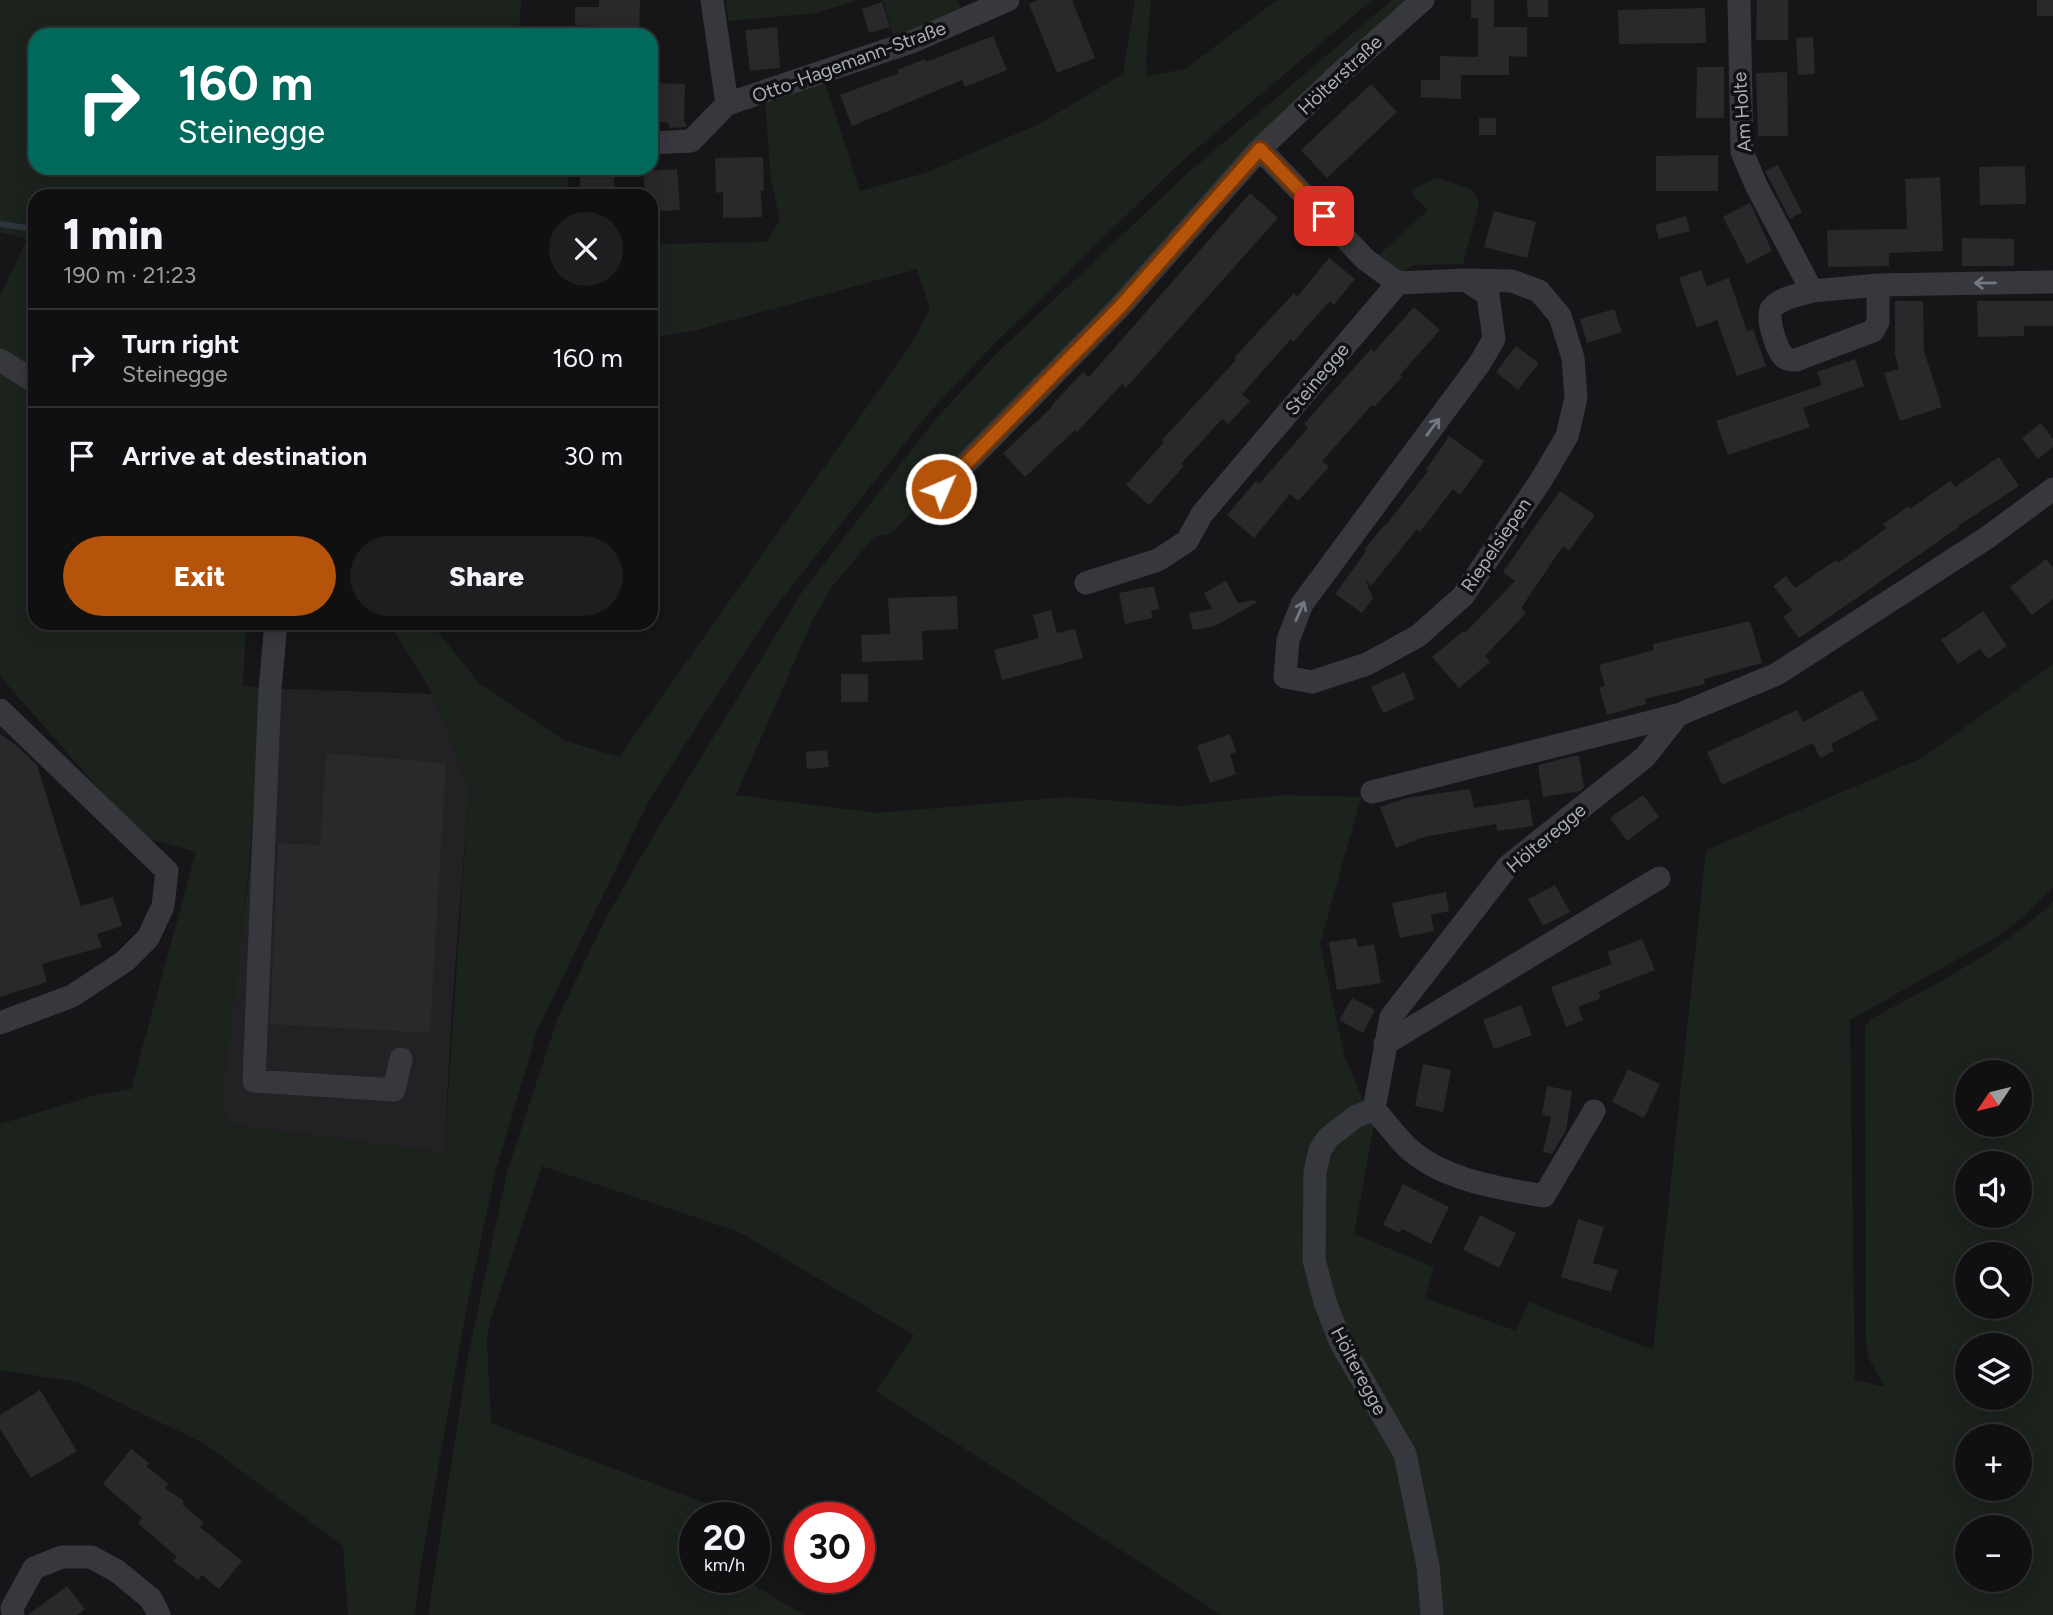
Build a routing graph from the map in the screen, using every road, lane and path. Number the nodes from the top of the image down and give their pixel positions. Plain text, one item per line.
1 (712, 0) edge
2 (1008, 0) edge
3 (1739, 0) edge
4 (1421, 1) edge
5 (727, 104) junction
6 (658, 143) edge
7 (1260, 149) junction
8 (1466, 280) junction
9 (2053, 282) edge
10 (1398, 284) junction
11 (1878, 285) junction
12 (1812, 291) junction
13 (0, 360) edge
14 (28, 378) edge
15 (2053, 489) edge
16 (923, 507) dead end
17 (1086, 583) dead end
18 (275, 630) edge
19 (0, 710) edge
20 (1678, 715) junction
21 (1372, 792) dead end
22 (1660, 878) dead end
23 (0, 1023) edge
24 (1385, 1044) junction
25 (401, 1059) dead end
26 (1374, 1109) junction
27 (1594, 1111) dead end
28 (13, 1615) edge
29 (159, 1615) edge
30 (1432, 1615) edge

1 - 5 street, Otto-Hagemann-Straße
2 - 5 street, Otto-Hagemann-Straße
3 - 12 street, Am Holte
4 - 7 street, Hölterstraße
5 - 6 street, Otto-Hagemann-Straße
7 - 10 street
7 - 16 street, Hölterstraße
8 -> 8 street, Riepelsiepen
8 - 10 street, Riepelsiepen
9 -> 11 street
10 - 17 street, Steinegge
11 - 12 street
11 - 12 street
13 - 14 street
15 - 20 street, Hölteregge
18 - 25 street
19 - 23 street
20 - 21 street, Hölteregge
20 - 24 street, Hölteregge
22 - 24 street
24 - 26 street, Hölteregge
26 - 27 street
26 - 30 street, Hölteregge
28 - 29 street

